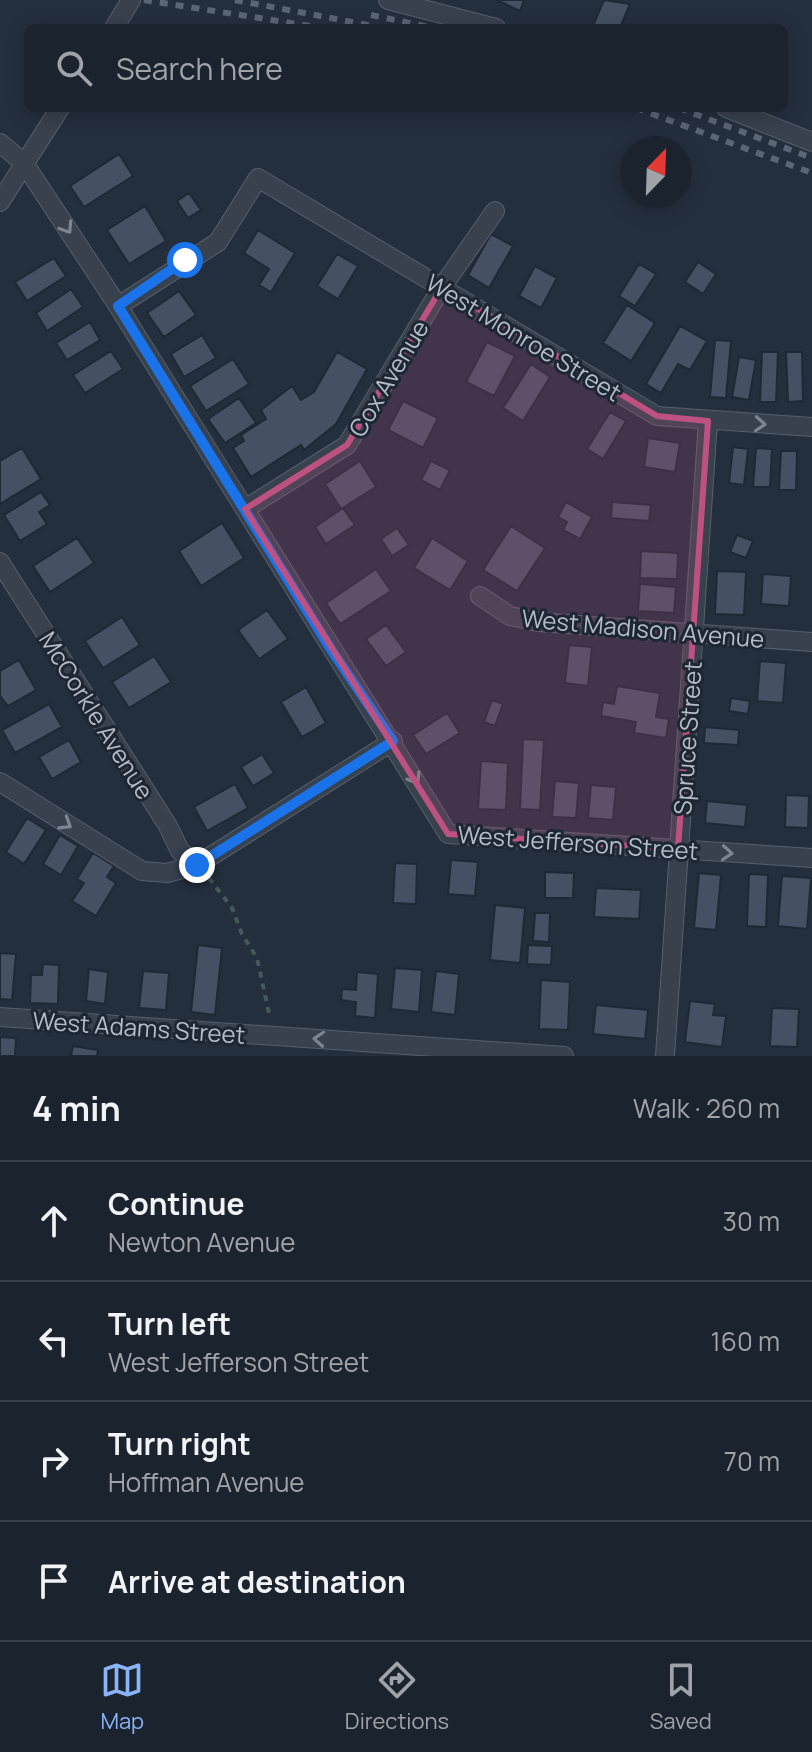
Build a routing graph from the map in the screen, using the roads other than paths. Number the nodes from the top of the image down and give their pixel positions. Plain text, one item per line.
1 (131, 0) edge
2 (388, 0) edge
3 (116, 24) edge
4 (481, 24) edge
5 (57, 112) edge
6 (736, 112) edge
7 (812, 142) edge
8 (0, 143) edge
9 (24, 163) junction
10 (0, 202) edge
11 (495, 211) dead end
12 (442, 287) junction
13 (118, 306) junction
14 (708, 421) junction
15 (812, 427) edge
16 (245, 509) junction
17 (0, 562) edge
18 (480, 596) dead end
19 (694, 635) junction
20 (812, 642) edge
21 (393, 741) junction
22 (0, 782) edge
23 (678, 849) junction
24 (812, 858) edge
25 (197, 865) junction
26 (0, 1017) edge
27 (274, 1036) junction
28 (273, 1056) edge
29 (564, 1056) edge
30 (665, 1056) edge

1 - 3 street
2 - 4 street
5 - 9 street
6 - 7 street
8 - 9 street, West Jefferson Street
9 - 10 street
9 -> 13 street, West Jefferson Street
11 - 12 street, Cox Avenue
12 - 13 street, West Monroe Street
12 - 14 street, West Monroe Street
12 - 16 street, Cox Avenue
13 - 16 street, West Jefferson Street
14 -> 15 street, West Monroe Street
14 - 19 street, Spruce Street
16 - 21 street, West Jefferson Street
17 - 25 street, McCorkle Avenue
18 - 19 street, West Madison Avenue
19 - 20 street, West Madison Avenue
19 - 23 street, Spruce Street
21 -> 23 street, West Jefferson Street
21 - 25 street
22 -> 25 street
23 -> 24 street, West Jefferson Street
23 - 30 street, Spruce Street
26 - 27 street, West Adams Street
27 - 28 street
29 -> 27 street, West Adams Street

